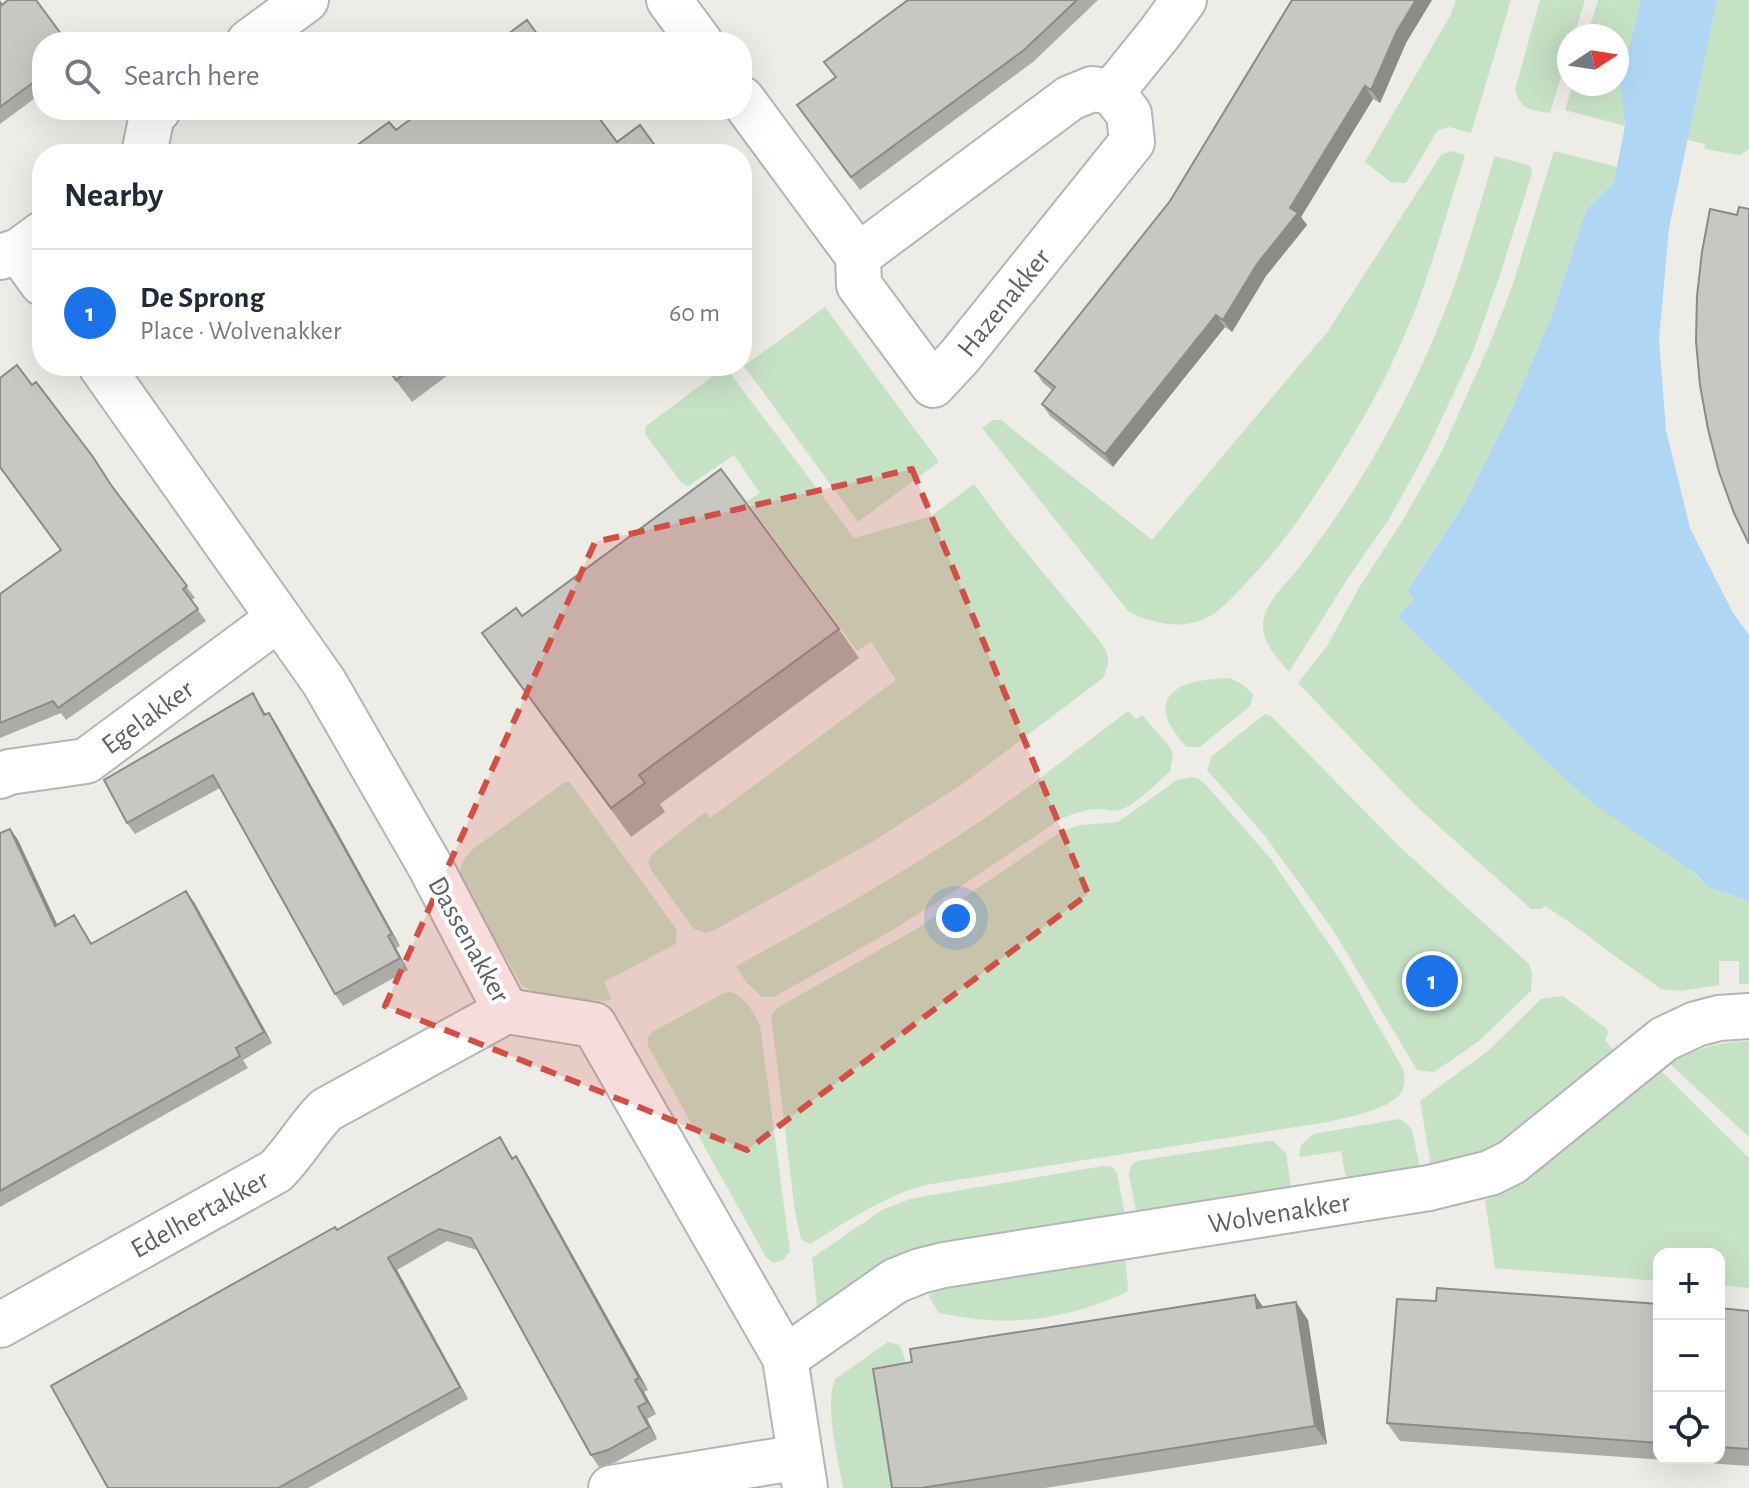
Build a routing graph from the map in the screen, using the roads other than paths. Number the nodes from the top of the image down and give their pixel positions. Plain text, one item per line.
1 (306, 0) edge
2 (669, 0) edge
3 (1184, 0) edge
4 (263, 32) edge
5 (693, 32) edge
6 (1112, 92) junction
7 (752, 113) edge
8 (151, 120) edge
9 (146, 144) edge
10 (858, 256) junction
11 (108, 376) edge
12 (279, 618) junction
13 (0, 776) edge
14 (506, 1011) junction
15 (1749, 1016) edge
16 (0, 1325) edge
17 (785, 1358) junction
18 (802, 1472) edge
19 (611, 1488) edge

1 - 4 street
2 - 5 street
3 - 6 street
6 - 10 street
6 - 10 street, Hazenakker
7 - 10 street, Hazenakker
8 - 9 street
11 - 12 street, Dassenakker
12 - 13 street, Egelakker
12 - 14 street, Dassenakker
14 - 16 street, Edelhertakker
14 - 17 street, Dassenakker
15 - 17 street, Wolvenakker
17 - 18 street, Dassenakker
18 - 19 street

